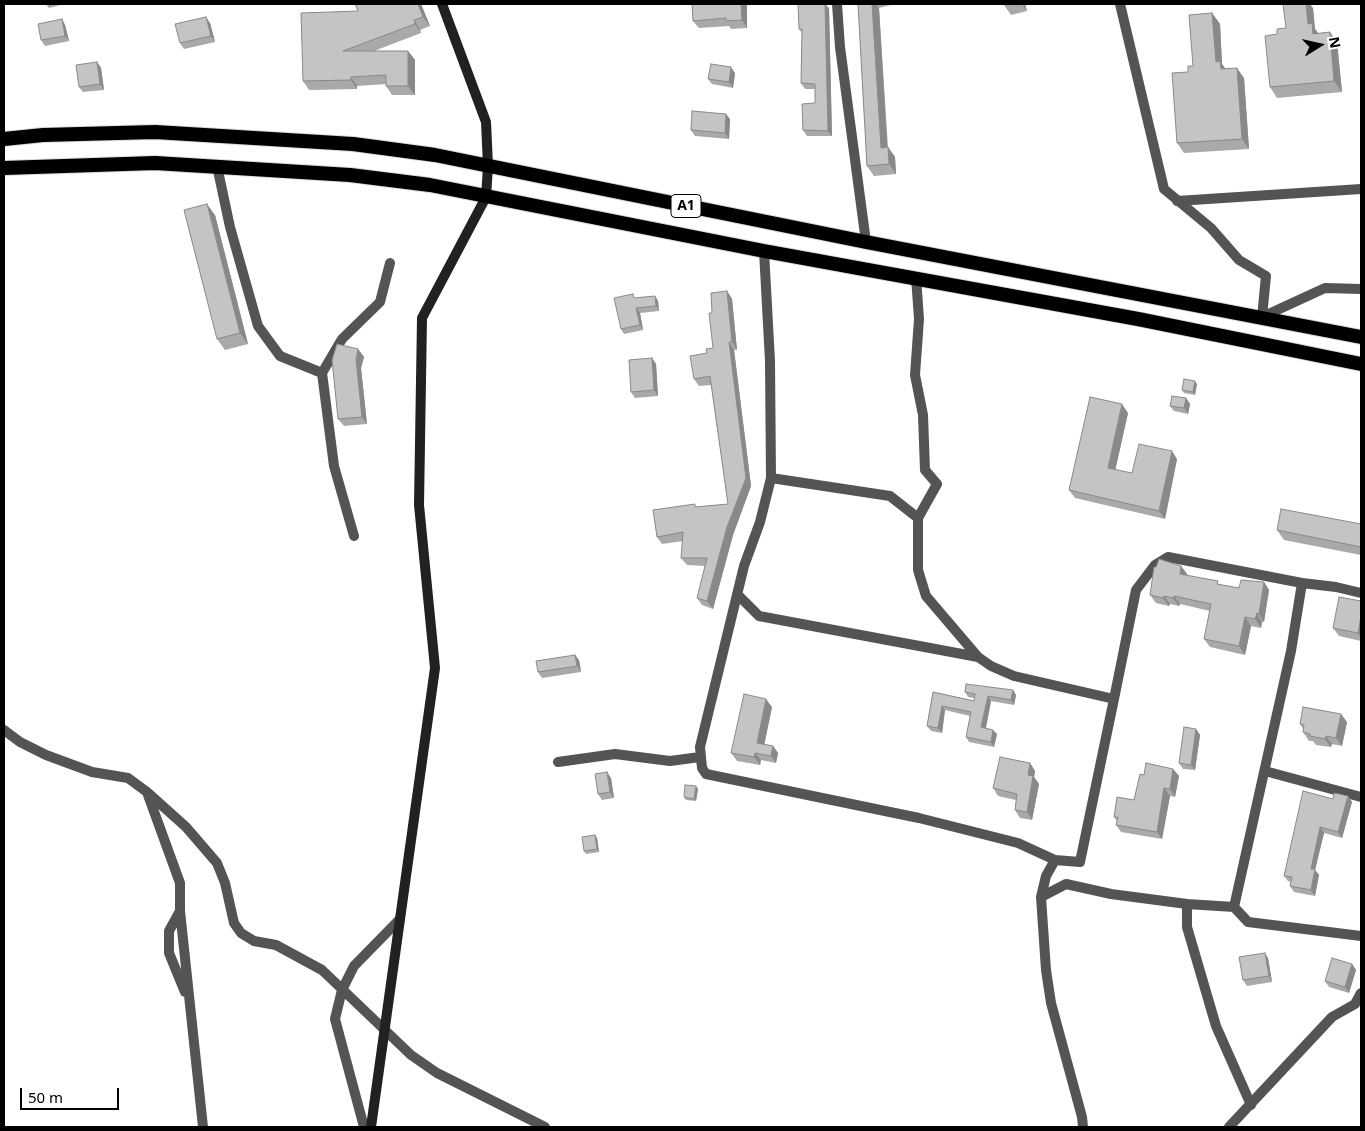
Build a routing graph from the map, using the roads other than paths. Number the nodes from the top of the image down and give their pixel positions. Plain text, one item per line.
1 (442, 4) edge
2 (837, 4) edge
3 (1120, 4) edge
4 (4, 139) edge
5 (217, 166) junction
6 (488, 166) junction
7 (4, 168) edge
8 (1361, 189) edge
9 (486, 197) junction
10 (1177, 201) junction
11 (866, 242) junction
12 (764, 251) junction
13 (390, 263) dead end
14 (916, 277) junction
15 (1361, 289) edge
16 (1262, 317) junction
17 (1361, 337) edge
18 (1361, 364) edge
19 (322, 373) junction
20 (771, 478) junction
21 (918, 518) junction
22 (354, 536) dead end
23 (1302, 583) junction
24 (1361, 593) edge
25 (737, 594) junction
26 (978, 657) junction
27 (1114, 699) junction
28 (4, 730) edge
29 (700, 757) junction
30 (558, 762) dead end
31 (1265, 771) junction
32 (147, 792) junction
33 (1361, 797) edge
34 (1055, 860) junction
35 (1041, 897) junction
36 (1186, 904) junction
37 (1234, 907) junction
38 (180, 911) junction
39 (400, 919) junction
40 (1361, 936) edge
41 (342, 990) junction
42 (1361, 993) edge
43 (189, 999) junction
44 (385, 1029) junction
45 (1251, 1105) junction
46 (203, 1127) edge
47 (364, 1127) edge
48 (371, 1127) edge
49 (545, 1127) edge
50 (1083, 1127) edge
51 (1229, 1127) edge

1 - 6 main road
2 - 11 street
3 - 10 street
4 - 6 highway, A1
5 - 7 highway, A1
5 - 9 highway, A1
5 - 19 street
6 - 9 main road
6 - 11 highway, A1
8 - 10 street
9 - 12 highway, A1
9 - 39 main road
10 - 16 street
11 - 16 highway, A1
12 - 14 highway, A1
12 - 20 street
13 - 19 street
14 - 18 highway, A1
14 - 21 street
15 - 16 street
16 - 17 highway, A1
19 - 22 street
20 - 21 street
20 - 25 street
21 - 26 street
23 - 24 street
23 - 27 street
23 - 31 street
25 - 26 street
25 - 29 street
26 - 27 street
27 - 34 street
28 - 32 street
29 - 30 street
29 - 34 street
31 - 33 street
31 - 37 street
32 - 38 street
32 - 41 street
34 - 35 street
35 - 36 street
35 - 50 street
36 - 37 street
36 - 45 street
37 - 40 street
38 - 43 street
38 - 43 street
39 - 41 street
39 - 44 main road
41 - 44 street
41 - 47 street
42 - 45 street
43 - 46 street
44 - 48 main road
44 - 49 street
45 - 51 street

